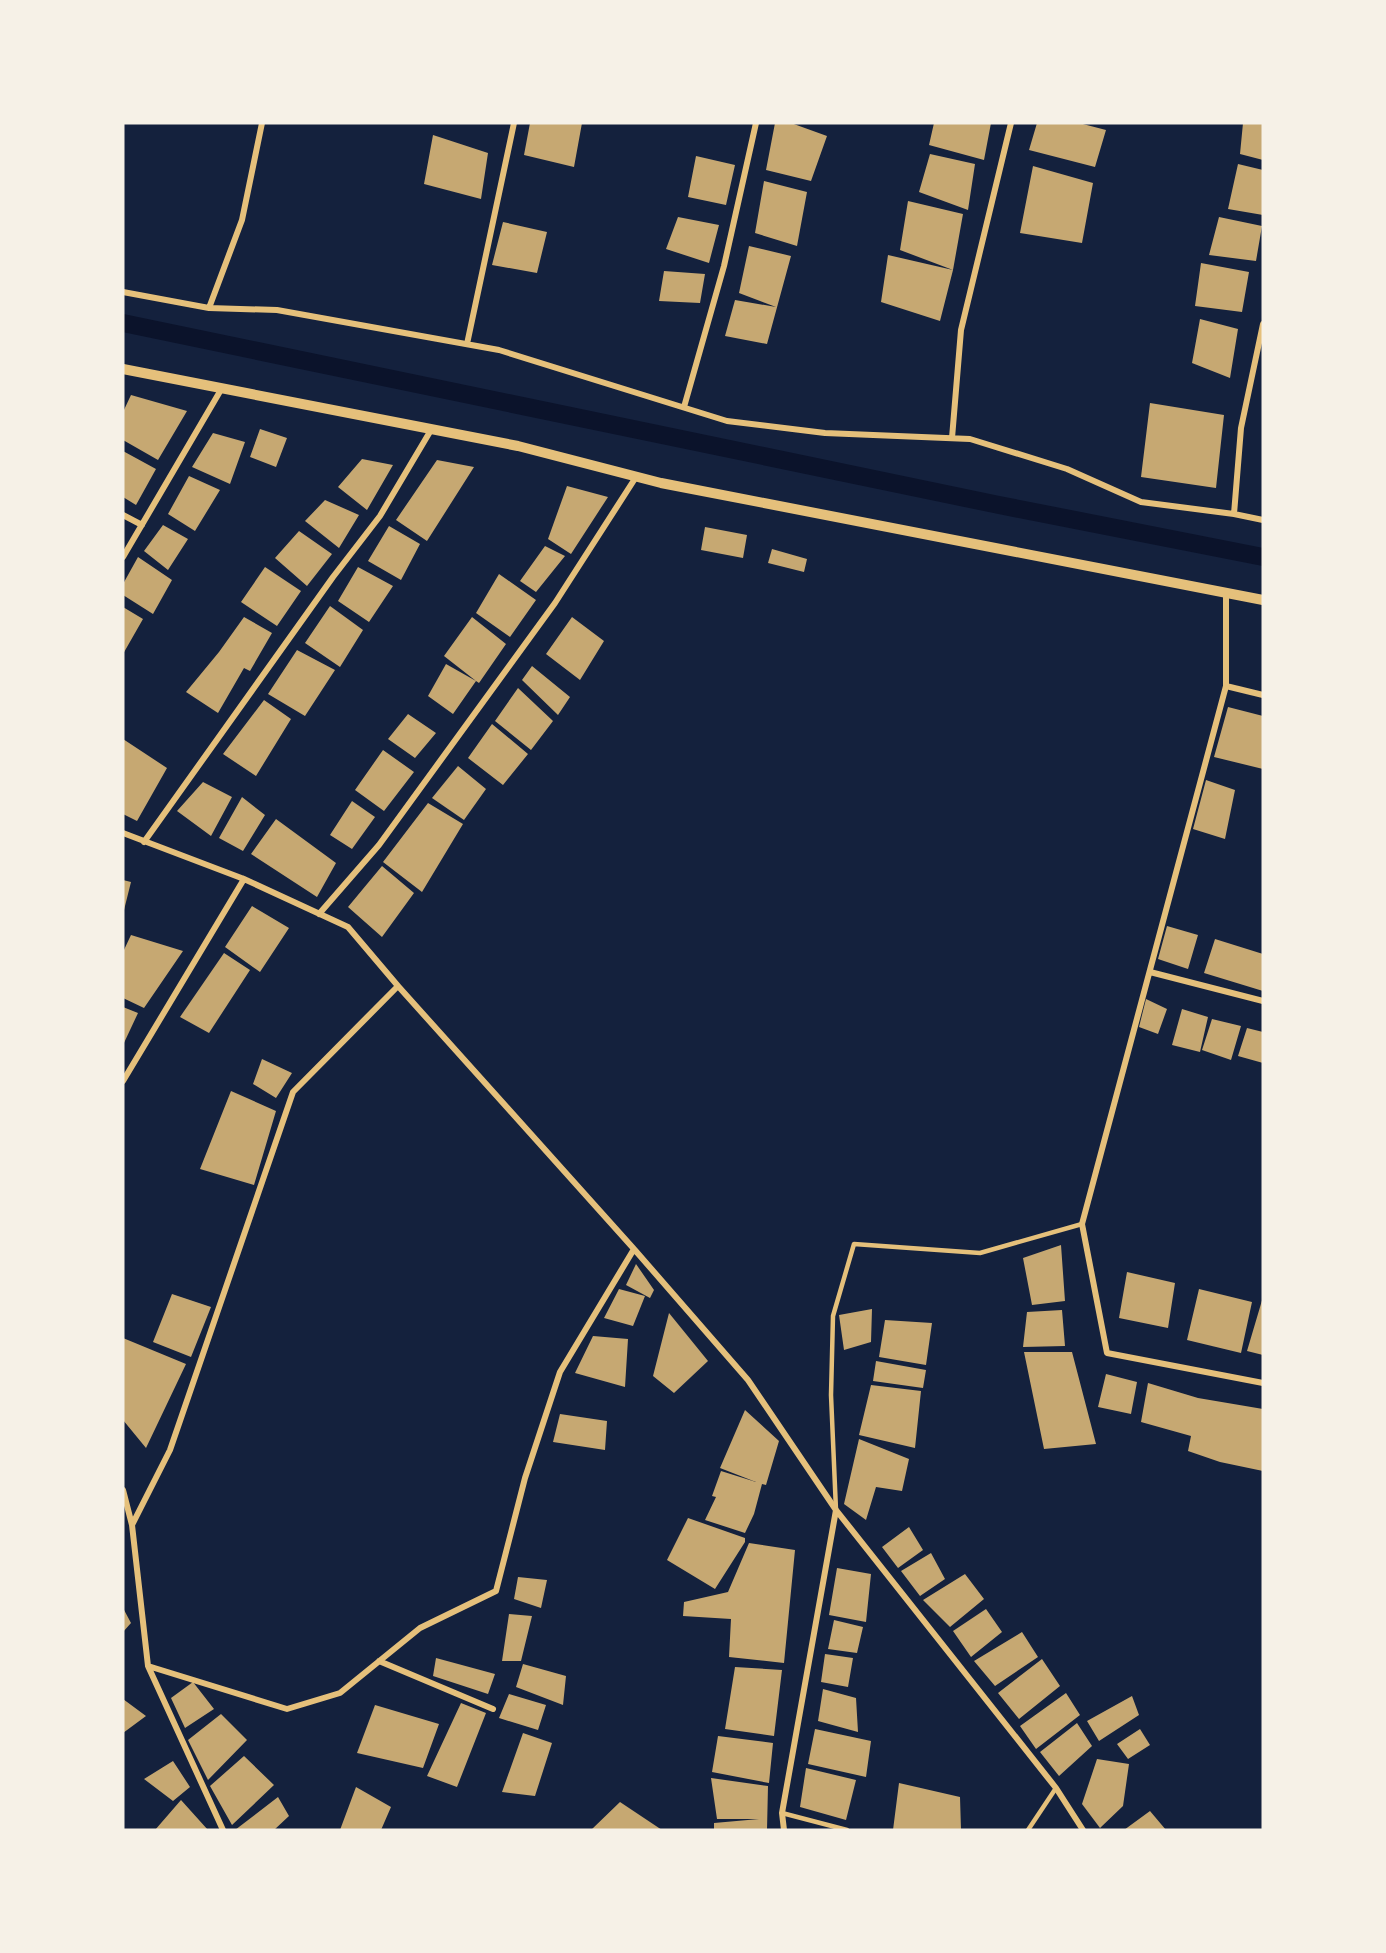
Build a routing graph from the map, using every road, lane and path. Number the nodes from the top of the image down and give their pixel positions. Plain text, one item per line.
1 (262, 123) edge
2 (514, 123) edge
3 (756, 123) edge
4 (1011, 123) edge
5 (123, 292) edge
6 (209, 308) junction
7 (1263, 324) edge
8 (467, 344) junction
9 (123, 369) edge
10 (222, 388) junction
11 (684, 407) junction
12 (431, 430) junction
13 (952, 438) junction
14 (636, 477) junction
15 (123, 514) edge
16 (1234, 514) junction
17 (1263, 520) edge
18 (142, 525) junction
19 (123, 557) edge
20 (1226, 592) junction
21 (1263, 600) edge
22 (1226, 686) junction
23 (1263, 695) edge
24 (123, 833) edge
25 (144, 842) junction
26 (244, 879) junction
27 (318, 914) junction
28 (1150, 972) junction
29 (398, 986) junction
30 (1263, 1001) edge
31 (123, 1081) edge
32 (1082, 1224) junction
33 (634, 1248) junction
34 (1263, 1383) edge
35 (123, 1490) edge
36 (836, 1510) junction
37 (132, 1525) junction
38 (379, 1661) junction
39 (148, 1666) junction
40 (493, 1709) dead end
41 (1056, 1788) junction
42 (782, 1813) junction
43 (223, 1830) edge
44 (784, 1830) edge
45 (847, 1830) edge
46 (1028, 1830) edge
47 (1083, 1830) edge

1 - 6 street
2 - 8 street
3 - 11 street
4 - 13 street
5 - 6 street
6 - 8 street
7 - 16 street
8 - 11 street
9 - 10 street
10 - 12 street
10 - 18 street
11 - 13 street
12 - 14 street
12 - 25 street
13 - 16 street
14 - 20 street
14 - 27 street
15 - 18 street
16 - 17 street
18 - 19 street
20 - 21 street
20 - 22 street
22 - 23 street
22 - 28 street
24 - 25 street
25 - 26 street
26 - 27 street
26 - 31 street
27 - 29 street
28 - 30 street
28 - 32 street
29 - 33 street
29 - 37 street
32 - 34 street
32 - 36 lane
33 - 36 street
33 - 38 street
35 - 37 street
36 - 41 street
36 - 42 street
37 - 39 street
38 - 39 street
38 - 40 street
39 - 43 street
41 - 46 lane
41 - 47 street
42 - 44 street
42 - 45 lane

